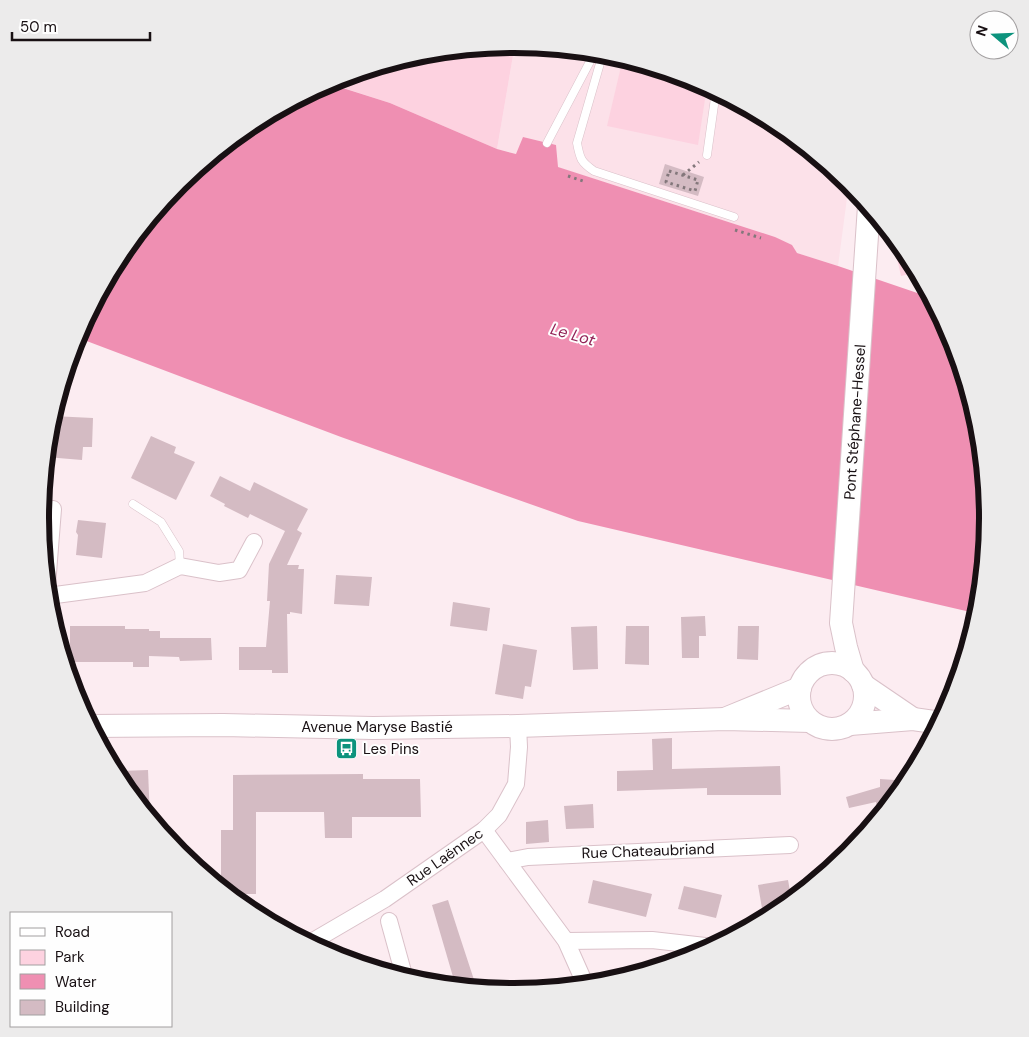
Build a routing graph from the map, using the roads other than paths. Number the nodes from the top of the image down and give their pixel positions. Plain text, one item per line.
1 (591, 60) edge
2 (601, 61) edge
3 (715, 99) edge
4 (547, 143) dead end
5 (707, 155) road end
6 (869, 216) edge
7 (734, 217) dead end
8 (133, 504) dead end
9 (50, 509) dead end
10 (49, 527) edge
11 (254, 542) dead end
12 (180, 566) junction
13 (56, 595) edge
14 (839, 646) junction
15 (821, 665) junction
16 (858, 678) junction
17 (800, 688) junction
18 (914, 719) junction
19 (725, 720) junction
20 (810, 722) junction
21 (933, 722) edge
22 (850, 724) junction
23 (98, 726) edge
24 (518, 726) junction
25 (484, 830) junction
26 (790, 845) dead end
27 (507, 861) junction
28 (389, 921) dead end
29 (316, 939) edge
30 (566, 941) junction
31 (700, 945) edge
32 (403, 970) edge
33 (583, 979) edge

1 - 4 lane
2 - 7 lane
3 - 5 lane
6 - 14 street, Pont Stéphane-Hessel
8 - 12 lane
9 - 10 street
11 - 12 street
12 - 13 street
14 - 15 street
14 - 16 street
15 - 16 street
15 - 17 street
16 - 18 street
16 - 22 street
17 - 19 street, Avenue Maryse Bastié
17 - 20 street
18 - 21 street
18 - 22 street
19 - 20 street, Avenue Maryse Bastié
19 - 24 street, Avenue Maryse Bastié
20 - 22 street
23 - 24 street, Avenue Maryse Bastié
24 - 25 street, Rue Laënnec
25 - 27 street
25 - 29 street, Rue Laënnec
26 - 27 street, Rue Chateaubriand
27 - 30 street
28 - 32 street
30 - 31 street
30 - 33 street

